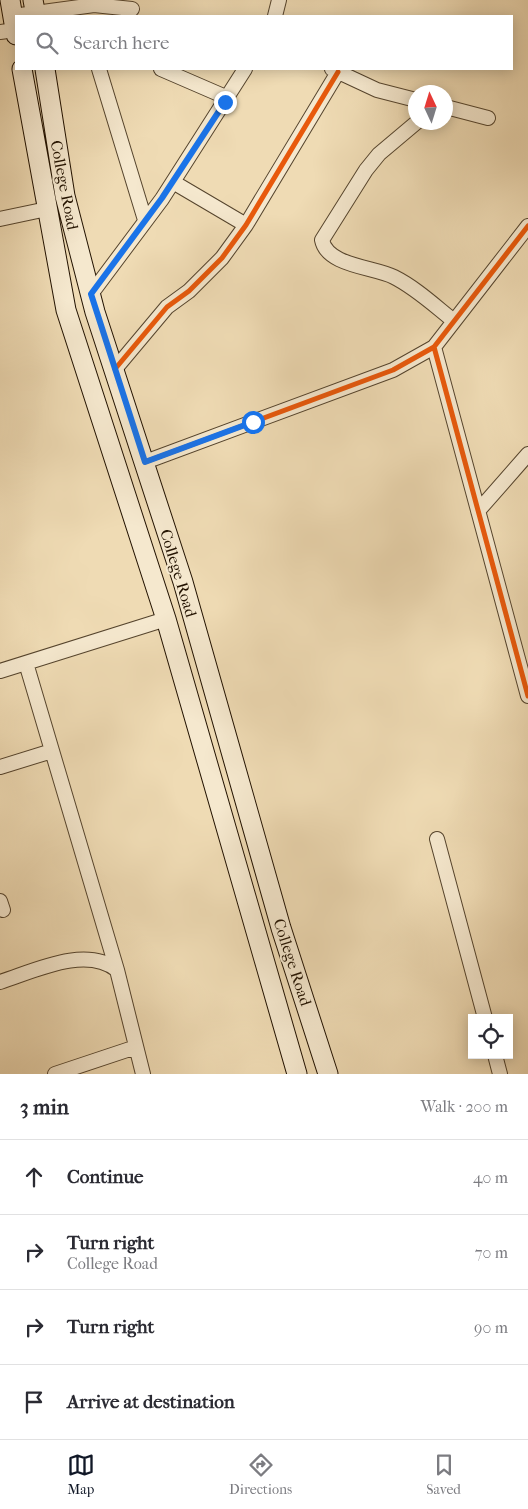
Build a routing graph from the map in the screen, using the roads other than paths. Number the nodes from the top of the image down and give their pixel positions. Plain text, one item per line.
1 (279, 0) edge
2 (35, 9) edge
3 (132, 9) dead end
4 (275, 15) edge
5 (22, 70) edge
6 (45, 70) edge
7 (99, 70) edge
8 (163, 70) edge
9 (243, 70) edge
10 (335, 70) edge
11 (228, 98) junction
12 (408, 98) edge
13 (453, 109) edge
14 (488, 118) dead end
15 (408, 130) edge
16 (173, 182) junction
17 (47, 209) junction
18 (0, 219) edge
19 (145, 220) junction
20 (246, 225) junction
21 (528, 226) edge
22 (91, 294) junction
23 (454, 321) junction
24 (434, 347) junction
25 (115, 370) junction
26 (528, 454) edge
27 (145, 462) junction
28 (478, 511) junction
29 (166, 619) junction
30 (26, 663) junction
31 (0, 671) edge
32 (528, 696) edge
33 (52, 750) junction
34 (0, 767) edge
35 (437, 839) dead end
36 (116, 970) junction
37 (0, 982) edge
38 (484, 1014) edge
39 (136, 1047) junction
40 (496, 1059) edge
41 (55, 1074) edge
42 (143, 1074) edge
43 (297, 1074) edge
44 (328, 1074) edge
45 (500, 1074) edge

1 - 4 street
2 - 3 street
5 - 17 main road, College Road
6 - 22 main road, College Road
7 - 19 street
8 - 11 street
9 - 11 street
10 - 12 street
10 - 20 street
11 - 16 street
13 - 14 street
15 - 23 street
16 - 19 street
16 - 20 street
17 - 18 street
17 - 29 main road, College Road
19 - 22 street
20 - 25 street
21 - 23 street
22 - 25 main road, College Road
23 - 24 street
24 - 27 street
24 - 28 street
25 - 27 main road, College Road
26 - 28 street
27 - 44 main road, College Road
28 - 32 street
29 - 30 street
29 - 43 main road, College Road
30 - 31 street
30 - 33 street
33 - 34 street
33 - 36 street
35 - 38 street
36 - 37 street
36 - 39 street
39 - 41 street
39 - 42 street
40 - 45 street

